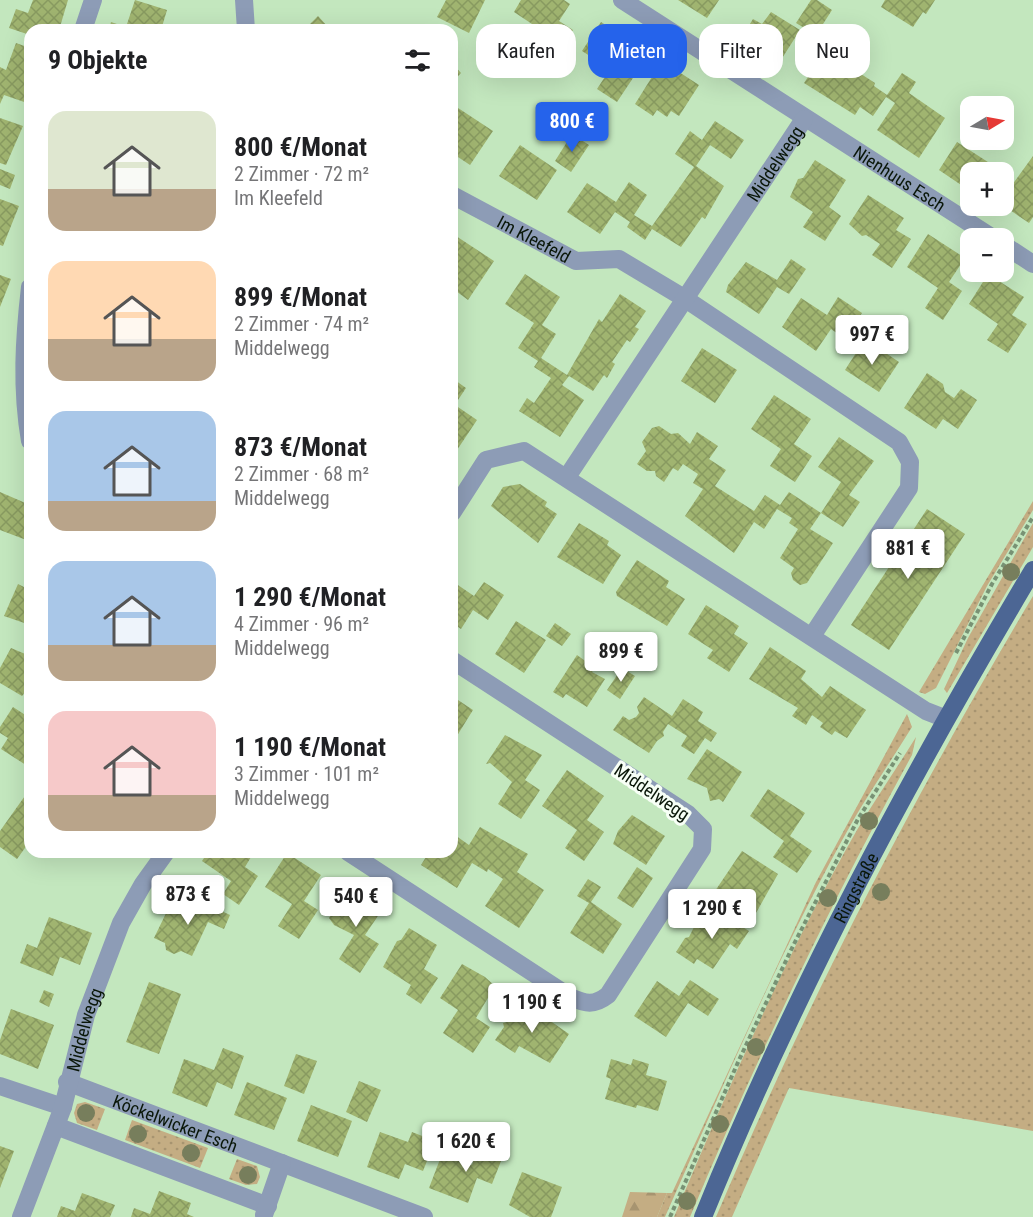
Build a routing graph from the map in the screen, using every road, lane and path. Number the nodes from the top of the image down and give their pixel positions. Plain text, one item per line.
1 (93, 0) edge
2 (244, 0) edge
3 (622, 0) edge
4 (85, 24) edge
5 (246, 24) edge
6 (804, 119) junction
7 (458, 198) edge
8 (977, 228) edge
9 (1014, 252) edge
10 (1033, 264) edge
11 (684, 298) junction
12 (24, 361) edge
13 (24, 404) edge
14 (567, 477) junction
15 (458, 504) edge
16 (1033, 570) edge
17 (812, 636) junction
18 (458, 664) edge
19 (944, 718) junction
20 (162, 858) edge
21 (357, 858) edge
22 (67, 1082) junction
23 (0, 1086) edge
24 (63, 1107) junction
25 (56, 1126) junction
26 (282, 1163) junction
27 (266, 1211) edge
28 (21, 1217) edge
29 (424, 1217) edge
30 (703, 1217) edge

1 - 4 street
2 - 5 street
3 - 6 street, Middelwegg
6 - 8 street, Nienhuus Esch
6 - 11 street, Middelwegg
7 - 11 street, Im Kleefeld
9 - 10 street
11 - 14 street, Middelwegg
11 - 17 street
12 - 13 street
14 - 15 street
14 - 17 street
16 - 19 main road, Ringstraße
17 - 19 street
18 - 21 street, Middelwegg
19 - 30 main road, Ringstraße
20 - 22 street, Middelwegg
22 - 24 street, Middelwegg
22 - 26 street, Köckelwicker Esch
23 - 24 street
24 - 25 street, Middelwegg
25 - 27 street
25 - 28 street, Middelwegg
26 - 27 street
26 - 29 street, Köckelwicker Esch

